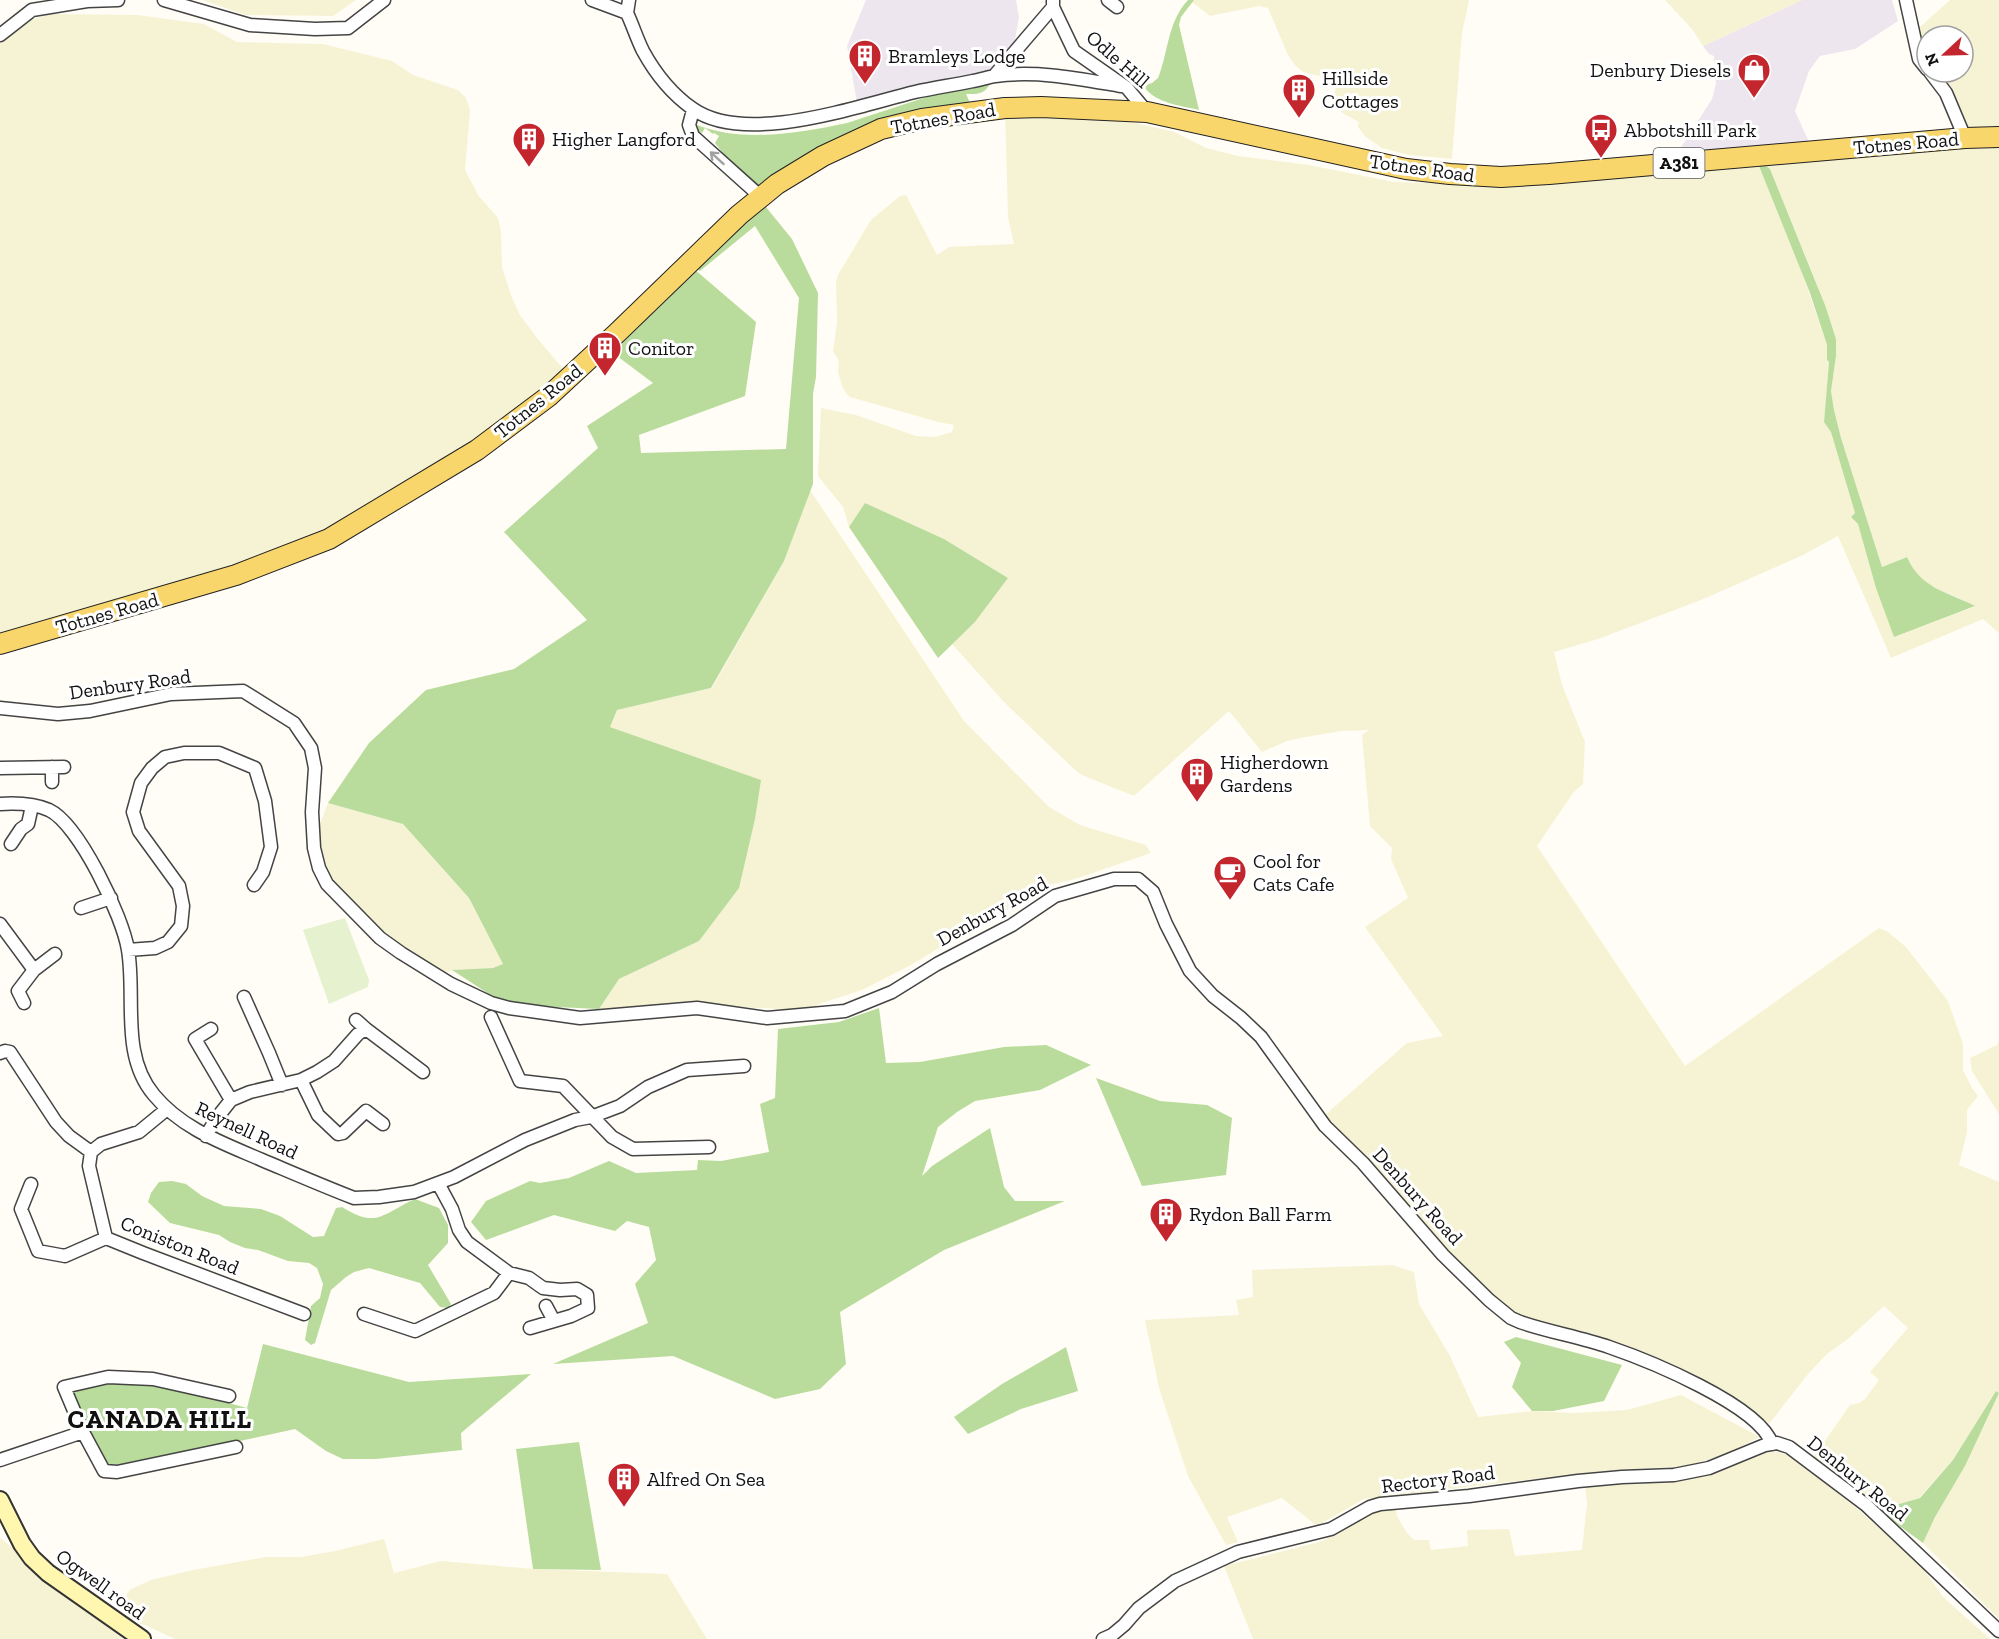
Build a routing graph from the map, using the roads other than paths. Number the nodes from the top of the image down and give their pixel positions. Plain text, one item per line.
1 (118, 0) edge
2 (164, 0) edge
3 (384, 0) edge
4 (592, 0) edge
5 (629, 0) edge
6 (1906, 0) edge
7 (1053, 4) edge
8 (627, 13) junction
9 (0, 35) edge
10 (1915, 41) edge
11 (994, 76) junction
12 (1939, 84) edge
13 (1122, 86) junction
14 (693, 110) junction
15 (1147, 112) junction
16 (1999, 137) edge
17 (1965, 138) junction
18 (761, 197) junction
19 (0, 644) edge
20 (0, 708) edge
21 (0, 768) edge
22 (52, 782) dead end
23 (0, 804) edge
24 (32, 806) junction
25 (12, 844) dead end
26 (254, 885) dead end
27 (111, 898) junction
28 (81, 908) dead end
29 (0, 924) edge
30 (128, 950) junction
31 (55, 954) dead end
32 (34, 970) junction
33 (244, 997) dead end
34 (24, 1003) dead end
35 (491, 1017) dead end
36 (356, 1020) dead end
37 (212, 1029) dead end
38 (366, 1029) junction
39 (0, 1053) edge
40 (744, 1066) dead end
41 (423, 1072) dead end
42 (301, 1080) junction
43 (282, 1086) junction
44 (231, 1100) junction
45 (167, 1108) junction
46 (591, 1117) junction
47 (383, 1124) dead end
48 (206, 1136) junction
49 (709, 1147) dead end
50 (91, 1152) junction
51 (438, 1183) junction
52 (31, 1184) dead end
53 (106, 1238) junction
54 (509, 1273) junction
55 (546, 1306) dead end
56 (304, 1314) dead end
57 (364, 1314) dead end
58 (554, 1321) junction
59 (531, 1328) dead end
60 (229, 1396) dead end
61 (83, 1432) junction
62 (1772, 1444) junction
63 (236, 1447) dead end
64 (0, 1460) edge
65 (0, 1500) edge
66 (1999, 1631) edge
67 (142, 1639) edge
68 (1103, 1639) edge

1 - 9 street
2 - 3 street
4 - 8 street
5 - 8 street
6 - 10 street
7 - 11 street
7 - 13 street, Odle Hill
8 - 14 street
11 - 13 street
11 - 14 street
12 - 17 street
13 - 15 street, Odle Hill
18 -> 14 street
15 - 17 main road, Totnes Road / A381
15 - 18 main road, Totnes Road / A381
16 - 17 main road, Totnes Road / A381
18 - 19 main road, Totnes Road / A381
20 - 62 street, Denbury Road
21 - 22 street
23 - 24 street, Reynell Road
24 - 25 street
24 - 27 street, Reynell Road
26 - 30 street
27 - 28 street
27 - 30 street, Reynell Road
29 - 32 street
30 - 45 street, Reynell Road
31 - 32 street
32 - 34 street
33 - 43 street
35 - 46 street
36 - 38 street
37 - 44 street
38 - 41 street
38 - 42 street
39 - 50 street
40 - 46 street
42 - 43 street
42 - 47 street
43 - 44 street
44 - 48 street
45 - 48 street, Reynell Road
45 - 50 street
46 - 49 street
46 - 51 street
48 - 51 street, Reynell Road
50 - 53 street, Coniston Road
51 - 54 street
52 - 53 street
53 - 56 street, Coniston Road
54 - 57 street
54 - 58 street
55 - 58 street
58 - 59 street
60 - 61 street
61 - 63 street
61 - 64 street
62 - 66 street, Denbury Road
62 - 68 street, Rectory Road
65 - 67 street, Ogwell road

